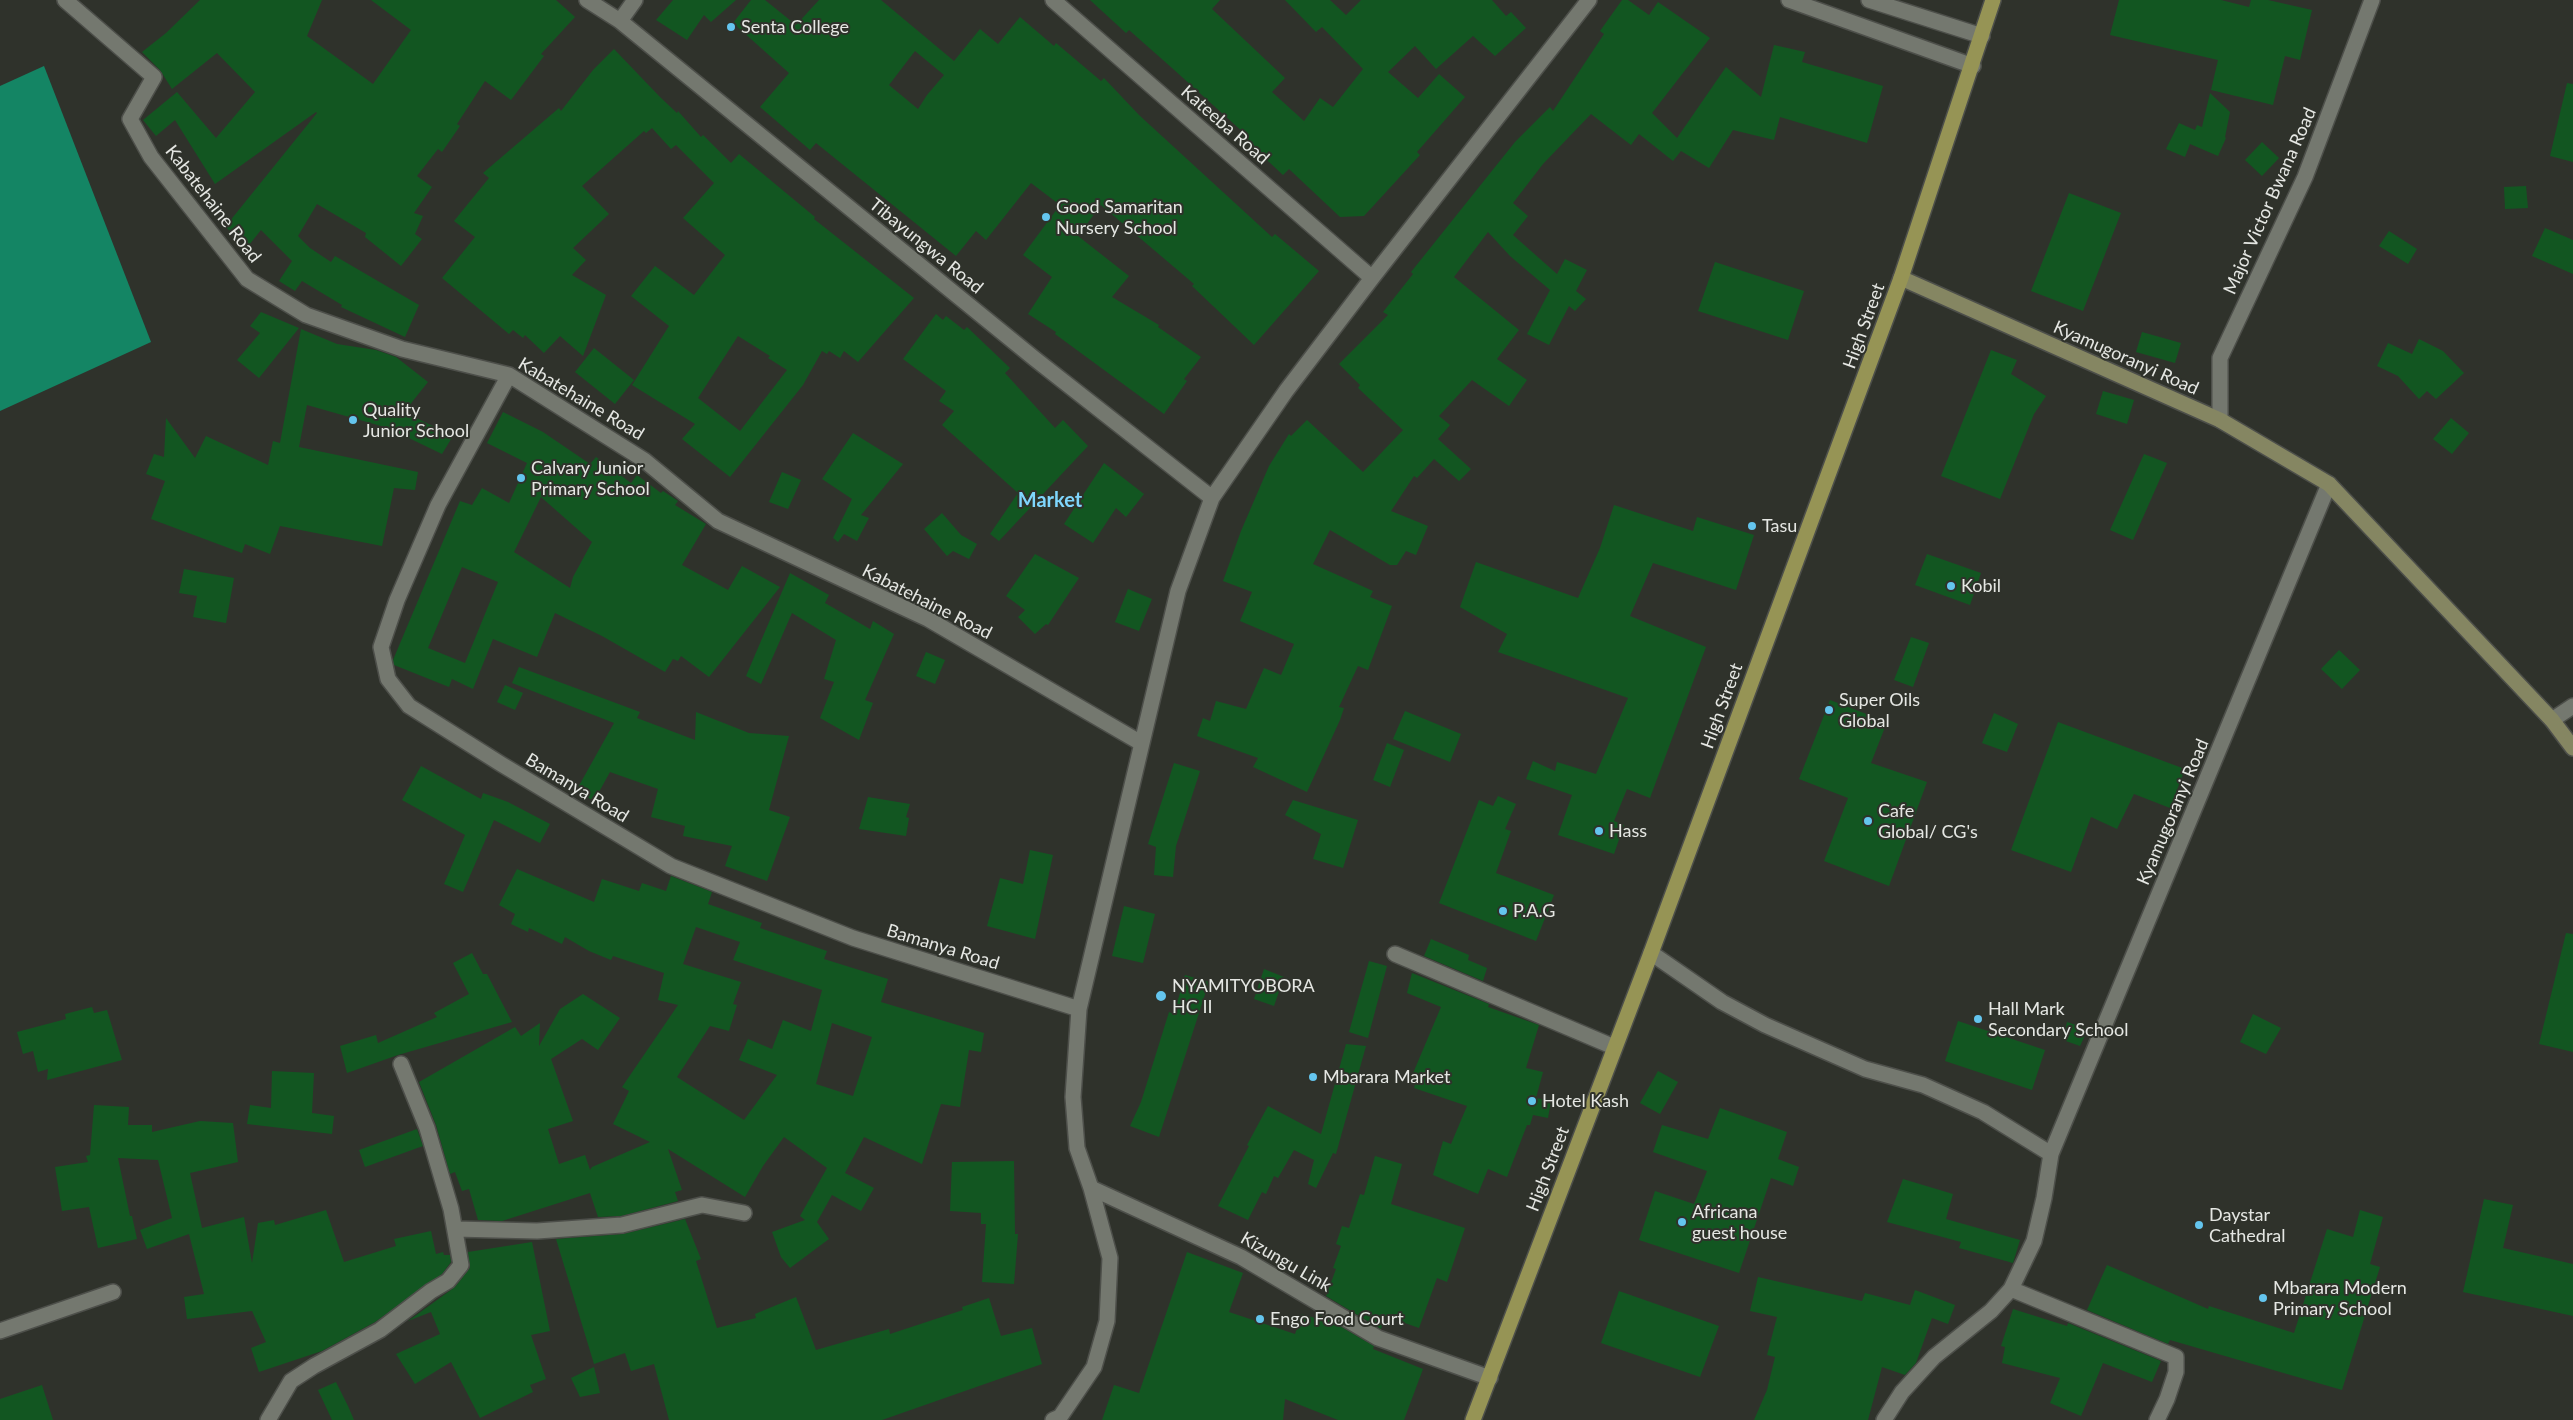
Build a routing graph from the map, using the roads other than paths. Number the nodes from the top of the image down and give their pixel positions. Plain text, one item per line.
1 (65, 0) edge
2 (587, 0) edge
3 (635, 0) edge
4 (1053, 0) edge
5 (1589, 0) edge
6 (1789, 0) edge
7 (1870, 0) edge
8 (1993, 0) edge
9 (2372, 0) edge
10 (620, 21) junction
11 (1982, 36) junction
12 (1974, 66) junction
13 (1372, 278) junction
14 (1902, 278) junction
15 (509, 375) junction
16 (2220, 420) junction
17 (2329, 484) junction
18 (1212, 498) junction
19 (2573, 706) edge
20 (2552, 720) junction
21 (1141, 743) junction
22 (2573, 748) edge
23 (1650, 953) junction
24 (1395, 954) dead end
25 (1079, 1009) junction
26 (1614, 1047) junction
27 (401, 1064) dead end
28 (2051, 1154) junction
29 (1091, 1188) junction
30 (744, 1213) dead end
31 (455, 1229) junction
32 (2011, 1289) junction
33 (113, 1292) dead end
34 (0, 1331) edge
35 (1490, 1378) junction
36 (1057, 1419) edge
37 (268, 1420) edge
38 (1474, 1420) edge
39 (1884, 1420) edge
40 (2157, 1420) edge

1 - 15 street, Kabatehaine Road
2 - 10 street, Tibayungwa Road
3 - 10 street
4 - 13 street, Kateeba Road
5 - 13 street
6 - 12 street
7 - 11 street
8 - 11 main road, High Street
9 - 16 street, Major Victor Bwana Road
10 - 18 street, Tibayungwa Road
11 - 12 main road, High Street
12 - 14 main road, High Street
13 - 18 street
14 - 16 street, Kyamugoranyi Road
14 - 23 main road, High Street
15 - 21 street, Kabatehaine Road
15 - 25 street, Bamanya Road
16 - 17 street, Kyamugoranyi Road
17 - 20 street, Kyamugoranyi Road
17 - 28 street, Kyamugoranyi Road
18 - 21 street
19 - 20 street
20 - 22 street, Kyamugoranyi Road
21 - 25 street
23 - 26 main road, High Street
23 - 28 street
24 - 26 street
25 - 29 street
26 - 35 main road, High Street
27 - 31 street
28 - 32 street, Kyamugoranyi Road
29 - 35 street, Kizungu Link
29 - 36 street
30 - 31 street
31 - 37 street
32 - 39 street, Kyamugoranyi Road
32 - 40 street
33 - 34 street
35 - 38 main road, High Street

